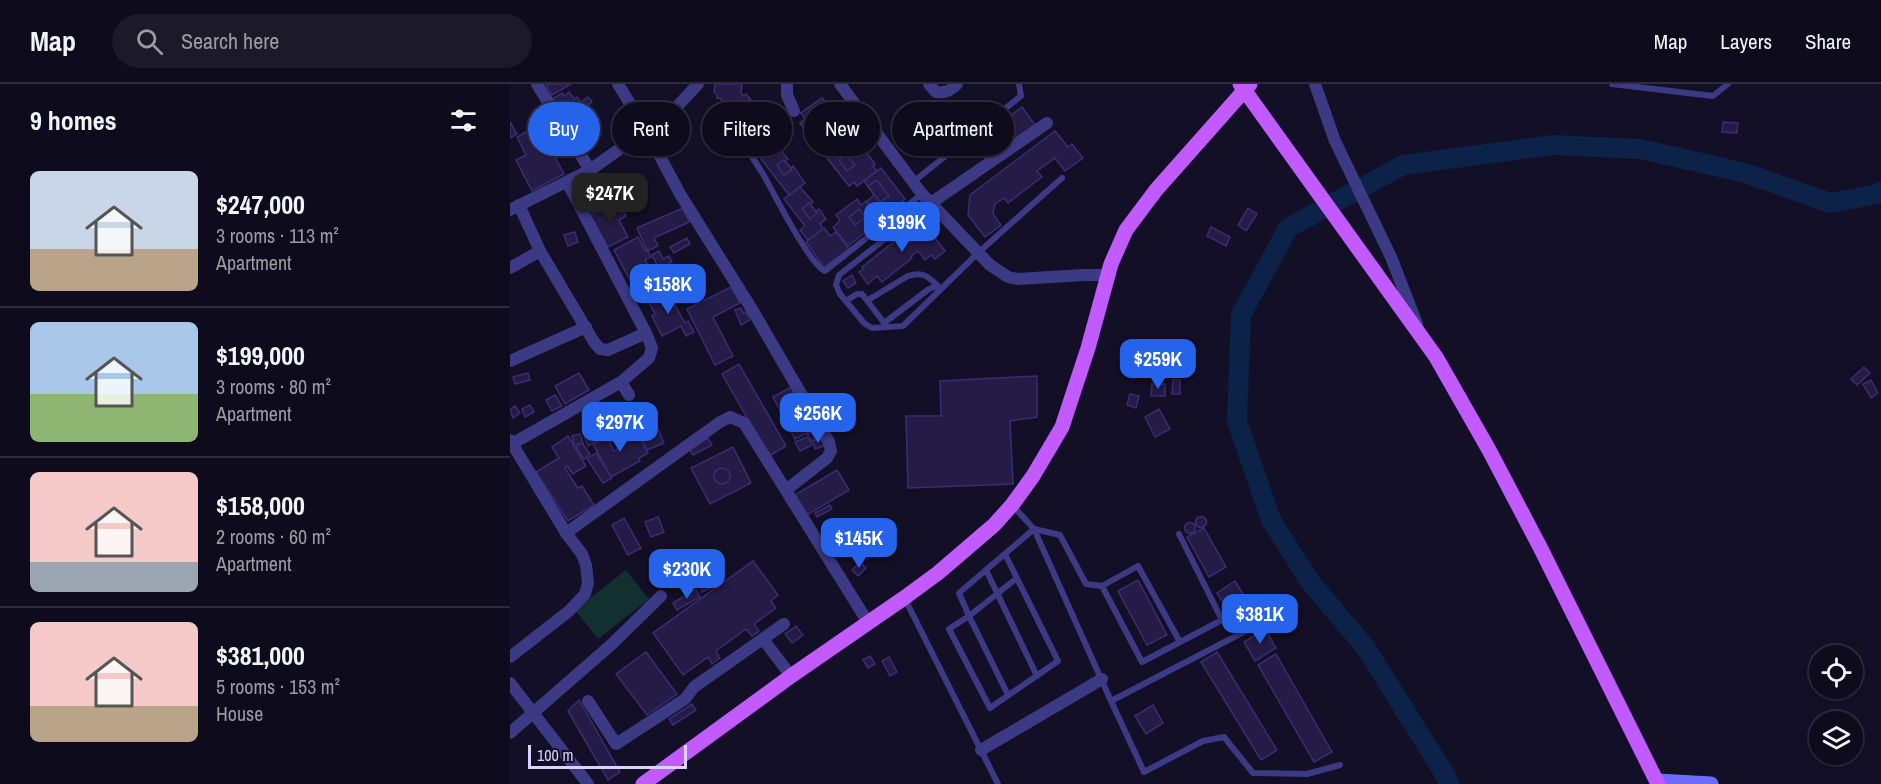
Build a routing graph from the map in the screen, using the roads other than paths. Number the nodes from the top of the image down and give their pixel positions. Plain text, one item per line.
1 (537, 84) edge
2 (618, 84) edge
3 (698, 84) edge
4 (787, 84) edge
5 (840, 84) edge
6 (929, 84) edge
7 (957, 84) edge
8 (1019, 84) edge
9 (1315, 84) edge
10 (1612, 84) edge
11 (1678, 84) edge
12 (1728, 84) edge
13 (1627, 85) edge
14 (1244, 86) edge
15 (1685, 92) junction
16 (629, 102) edge
17 (681, 102) edge
18 (794, 111) dead end
19 (1047, 123) dead end
20 (612, 154) edge
21 (660, 156) edge
22 (751, 156) edge
23 (590, 170) junction
24 (1062, 178) dead end
25 (567, 182) junction
26 (913, 182) junction
27 (927, 198) junction
28 (514, 208) edge
29 (540, 251) junction
30 (979, 252) junction
31 (510, 268) edge
32 (1108, 275) junction
33 (940, 288) junction
34 (868, 300) junction
35 (846, 301) junction
36 (886, 325) junction
37 (586, 327) junction
38 (646, 333) junction
39 (1423, 339) junction
40 (510, 361) edge
41 (621, 382) junction
42 (629, 395) dead end
43 (511, 443) edge
44 (786, 490) junction
45 (1012, 505) junction
46 (1034, 529) junction
47 (566, 533) junction
48 (1179, 534) dead end
49 (1005, 554) junction
50 (986, 570) junction
51 (1017, 578) junction
52 (1102, 586) junction
53 (997, 594) junction
54 (660, 596) dead end
55 (904, 598) junction
56 (969, 616) junction
57 (1263, 622) dead end
58 (784, 624) dead end
59 (869, 624) junction
60 (763, 639) junction
61 (1180, 642) junction
62 (510, 657) edge
63 (1037, 675) junction
64 (791, 676) junction
65 (1102, 679) junction
66 (510, 683) edge
67 (1008, 695) junction
68 (588, 701) dead end
69 (1111, 701) junction
70 (533, 712) junction
71 (510, 733) edge
72 (981, 750) junction
73 (1340, 765) dead end
74 (1657, 783) edge
75 (588, 784) edge
76 (643, 784) edge
77 (998, 784) edge
78 (1711, 784) edge

1 - 23 street
2 - 16 street
3 - 17 street
4 - 18 street
5 - 26 street
6 - 7 street
8 - 26 lane
9 - 39 street
10 - 13 lane
11 - 15 lane
12 - 15 lane
13 - 15 lane
14 - 32 main road
14 - 39 main road
19 - 27 street
20 - 23 street
21 - 44 street
22 - 27 lane
23 - 25 street
24 - 30 lane
25 - 28 street
25 - 38 street
26 - 27 street
27 - 30 street
27 - 35 lane
28 - 29 street
29 - 31 street
29 - 37 street
30 - 32 street
30 - 33 lane
32 - 45 main road
33 - 34 lane
33 - 36 lane
33 - 36 lane
34 - 35 lane
34 - 36 lane
35 - 36 lane
37 - 38 street
37 - 40 street
38 - 41 street
39 - 74 main road
41 - 42 street
41 - 43 street
43 - 47 street
44 - 47 street
44 - 59 street
45 - 46 lane
45 - 55 main road
46 - 49 lane
46 - 52 lane
46 - 65 lane
47 - 62 street
48 - 61 lane
49 - 50 lane
49 - 51 lane
50 - 53 lane
50 - 56 lane
51 - 53 lane
51 - 63 lane
52 - 61 lane
52 - 61 lane
53 - 56 lane
53 - 63 lane
54 - 70 street
55 - 59 main road
55 - 72 lane
56 - 67 lane
56 - 67 lane
57 - 69 lane
58 - 60 street
59 - 64 main road
60 - 64 street
60 - 68 street
63 - 67 lane
64 - 76 main road
65 - 69 lane
65 - 72 street
66 - 70 street
69 - 73 lane
70 - 71 street
70 - 75 street
72 - 77 lane
74 - 78 main road

